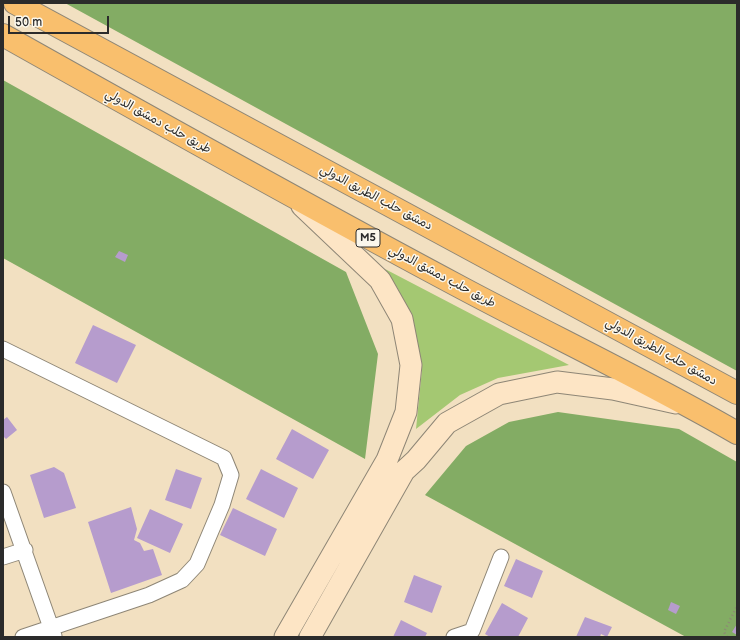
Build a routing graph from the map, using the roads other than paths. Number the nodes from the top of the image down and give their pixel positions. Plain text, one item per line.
1 (15, 3) edge
2 (3, 35) edge
3 (295, 199) junction
4 (3, 349) edge
5 (737, 393) edge
6 (690, 406) junction
7 (737, 433) edge
8 (393, 447) junction
9 (416, 460) junction
10 (3, 492) edge
11 (25, 550) junction
12 (501, 557) dead end
13 (3, 558) edge
14 (53, 632) edge
15 (23, 637) edge
16 (285, 637) edge
17 (310, 637) edge
18 (454, 637) edge

1 - 5 highway, دمشق حلب الطريق الدولي
2 - 3 highway, طريق حلب دمشق الدولي / M5
3 - 6 highway, طريق حلب دمشق الدولي / M5
3 - 8 street
4 - 14 street
6 - 7 highway, طريق حلب دمشق الدولي / M5
6 - 9 street
8 - 9 street
8 - 16 street
9 - 17 street
10 - 11 street
11 - 13 street
11 - 14 street
12 - 18 street
14 - 15 street

